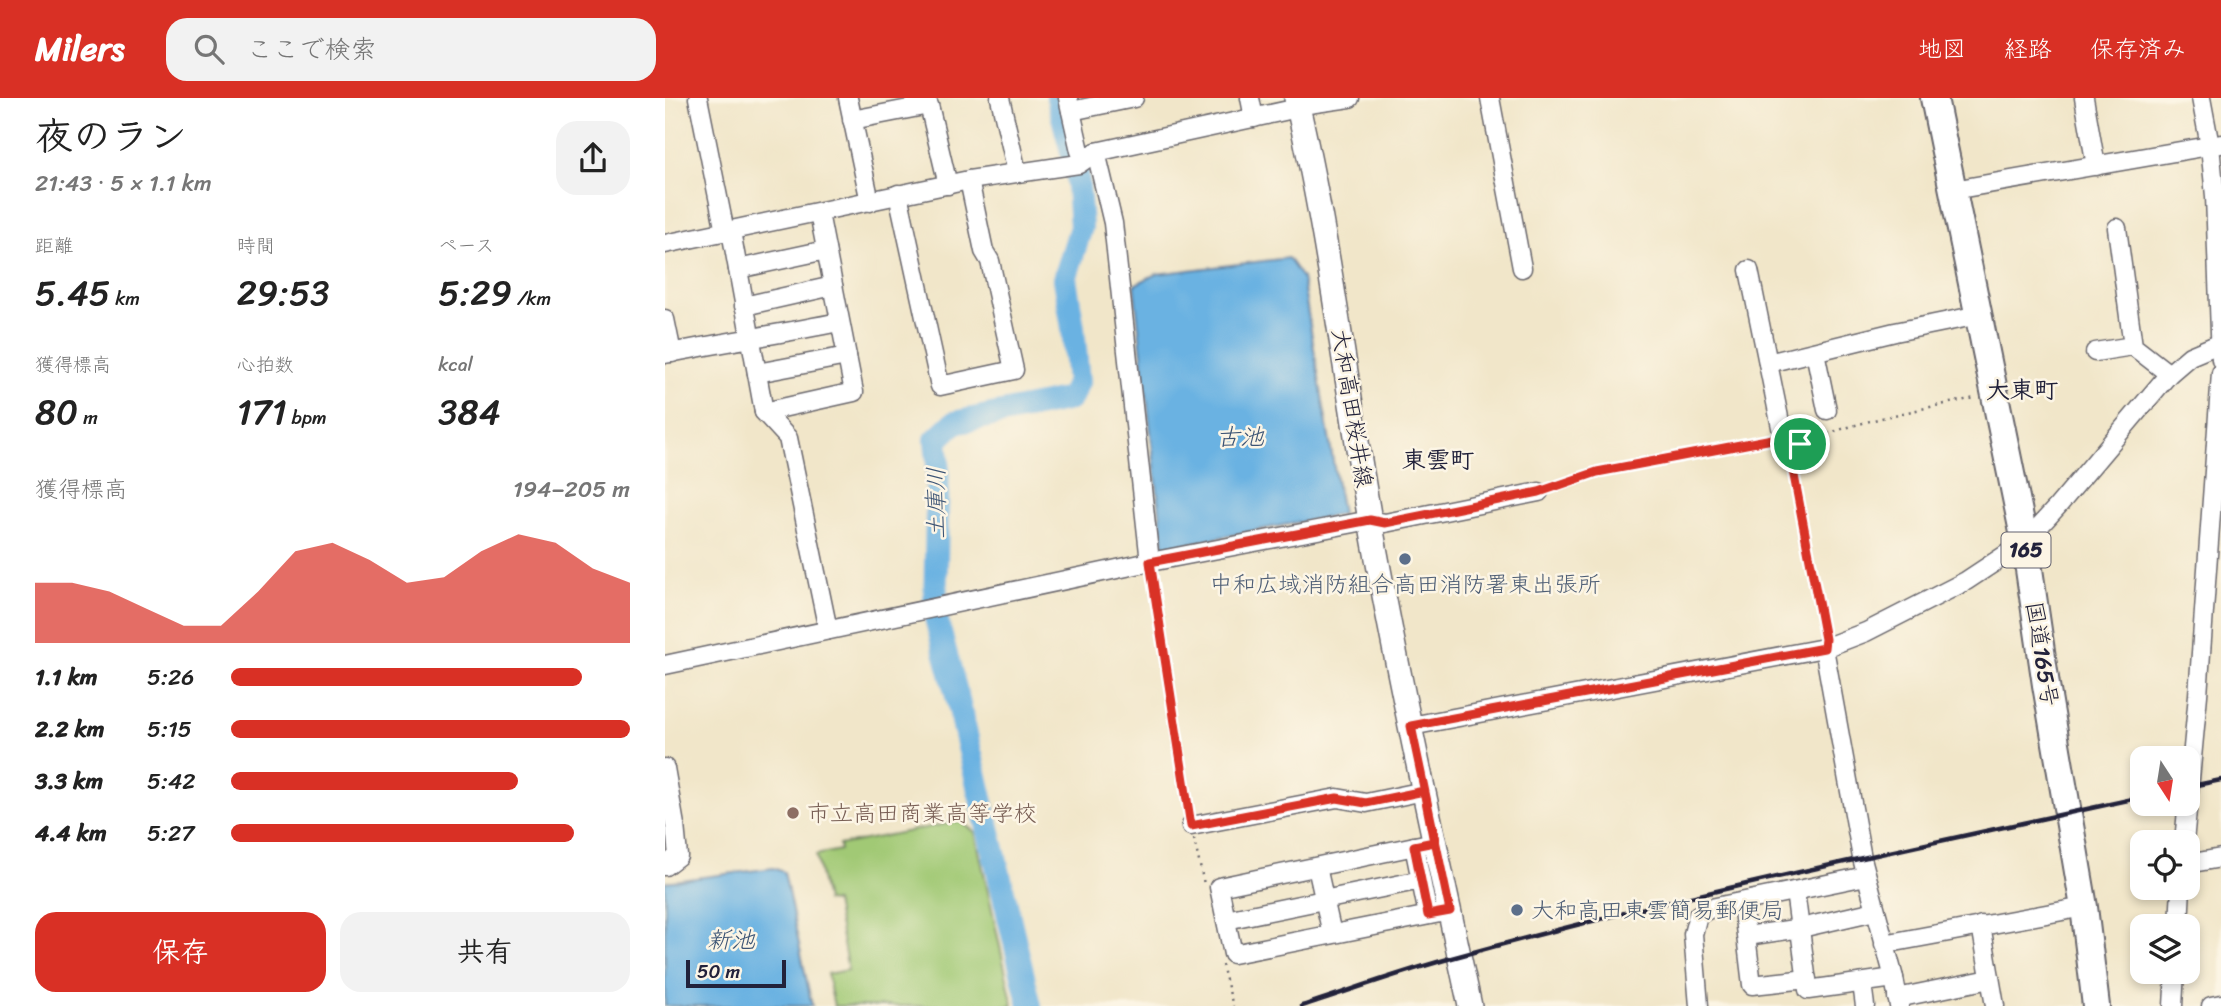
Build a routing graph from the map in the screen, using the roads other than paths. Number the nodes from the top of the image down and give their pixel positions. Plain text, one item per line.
1 (698, 98) edge
2 (848, 98) edge
3 (1000, 98) edge
4 (1134, 98) edge
5 (1250, 98) edge
6 (1350, 98) edge
7 (1490, 98) edge
8 (1934, 98) edge
9 (2084, 98) edge
10 (2201, 98) edge
11 (1297, 103) edge
12 (1069, 104) edge
13 (1254, 118) junction
14 (852, 120) junction
15 (2216, 145) edge
16 (1087, 158) junction
17 (2096, 166) junction
18 (1022, 171) junction
19 (969, 180) junction
20 (948, 185) junction
21 (1953, 190) junction
22 (898, 194) junction
23 (870, 202) junction
24 (819, 213) junction
25 (2117, 228) dead end
26 (728, 232) junction
27 (665, 244) edge
28 (826, 250) junction
29 (1522, 268) dead end
30 (738, 270) junction
31 (1749, 270) dead end
32 (833, 286) junction
33 (744, 306) junction
34 (1979, 315) junction
35 (665, 319) edge
36 (839, 322) junction
37 (750, 338) junction
38 (2133, 346) junction
39 (2220, 349) edge
40 (1815, 352) junction
41 (2095, 352) dead end
42 (668, 354) edge
43 (847, 356) junction
44 (1768, 363) junction
45 (757, 373) junction
46 (2221, 373) edge
47 (2169, 374) junction
48 (1827, 410) dead end
49 (764, 412) junction
50 (1792, 441) road end
51 (1539, 492) road end
52 (1370, 520) junction
53 (2025, 542) junction
54 (1150, 562) junction
55 (828, 630) junction
56 (1824, 648) junction
57 (665, 665) edge
58 (1411, 726) junction
59 (665, 768) edge
60 (1424, 791) junction
61 (1191, 826) road end
62 (2185, 830) edge
63 (1424, 844) junction
64 (2221, 858) edge
65 (2200, 862) edge
66 (665, 866) edge
67 (1317, 867) junction
68 (1866, 876) junction
69 (1421, 880) junction
70 (1795, 891) junction
71 (1324, 900) junction
72 (1742, 902) junction
73 (2084, 907) junction
74 (1875, 911) junction
75 (1439, 913) junction
76 (1226, 920) junction
77 (1980, 925) junction
78 (1801, 928) junction
79 (1332, 934) junction
80 (1747, 936) junction
81 (1884, 944) junction
82 (1894, 978) junction
83 (1807, 979) junction
84 (1990, 979) junction
85 (1862, 982) junction
86 (2174, 984) edge
87 (1898, 1002) edge
88 (2221, 1004) edge
89 (1470, 1006) edge
90 (1699, 1006) edge
91 (1865, 1006) edge
92 (1995, 1006) edge
93 (2096, 1006) edge
94 (2173, 1006) edge
95 (2211, 1006) edge

1 - 26 street
2 - 14 street
3 - 18 street
4 - 12 street
5 - 13 street
6 - 11 street
7 - 29 street
8 - 21 highway, 国道165号 / 165
9 - 17 street
10 - 15 street
11 - 13 street
11 - 52 main road, 大和高田桜井線
12 - 16 street
13 - 16 street
14 - 20 street
14 - 23 street
15 - 17 street
15 - 39 street
16 - 18 street
16 - 54 street
17 - 21 street
18 - 19 street
19 - 20 street
19 - 22 street
20 - 22 street
21 - 34 highway, 国道165号 / 165
22 - 23 street
23 - 24 street
24 - 26 street
24 - 28 street
25 - 38 street
26 - 27 street
26 - 30 street
28 - 30 street
28 - 32 street
30 - 33 street
31 - 44 street
32 - 33 street
32 - 36 street
33 - 37 street
34 - 40 street
34 - 53 highway, 国道165号 / 165
35 - 42 street
36 - 37 street
36 - 43 street
37 - 42 street
37 - 45 street
38 - 41 street
38 - 47 street
39 - 47 street
40 - 44 street
40 - 48 street
43 - 45 street
43 - 49 street
44 - 50 street
45 - 49 street
46 - 62 street
47 - 53 street
49 - 55 street
51 - 52 street
52 - 54 street
52 - 58 main road, 大和高田桜井線
53 - 56 street
53 - 73 highway, 国道165号 / 165
54 - 55 street
55 - 57 street
56 - 58 street
56 - 68 street
58 - 60 main road, 大和高田桜井線
59 - 66 street
60 - 61 street
60 - 63 main road, 大和高田桜井線
63 - 67 street
63 - 69 street
63 - 75 main road, 大和高田桜井線
64 - 65 street
67 - 71 street
67 - 76 street
68 - 70 street
68 - 74 street
69 - 71 street
69 - 75 street
70 - 72 street
70 - 78 street
71 - 76 street
71 - 79 street
72 - 80 street
72 - 90 street
73 - 77 street
73 - 93 highway, 国道165号 / 165
74 - 78 street
74 - 81 street
75 - 79 street
75 - 89 main road, 大和高田桜井線
76 - 79 street
77 - 81 street
77 - 84 street
78 - 80 street
78 - 83 street
80 - 83 street
81 - 82 street
82 - 85 street
82 - 87 street
83 - 85 street
84 - 87 street
84 - 92 street
85 - 91 street
86 - 94 street
88 - 95 street

